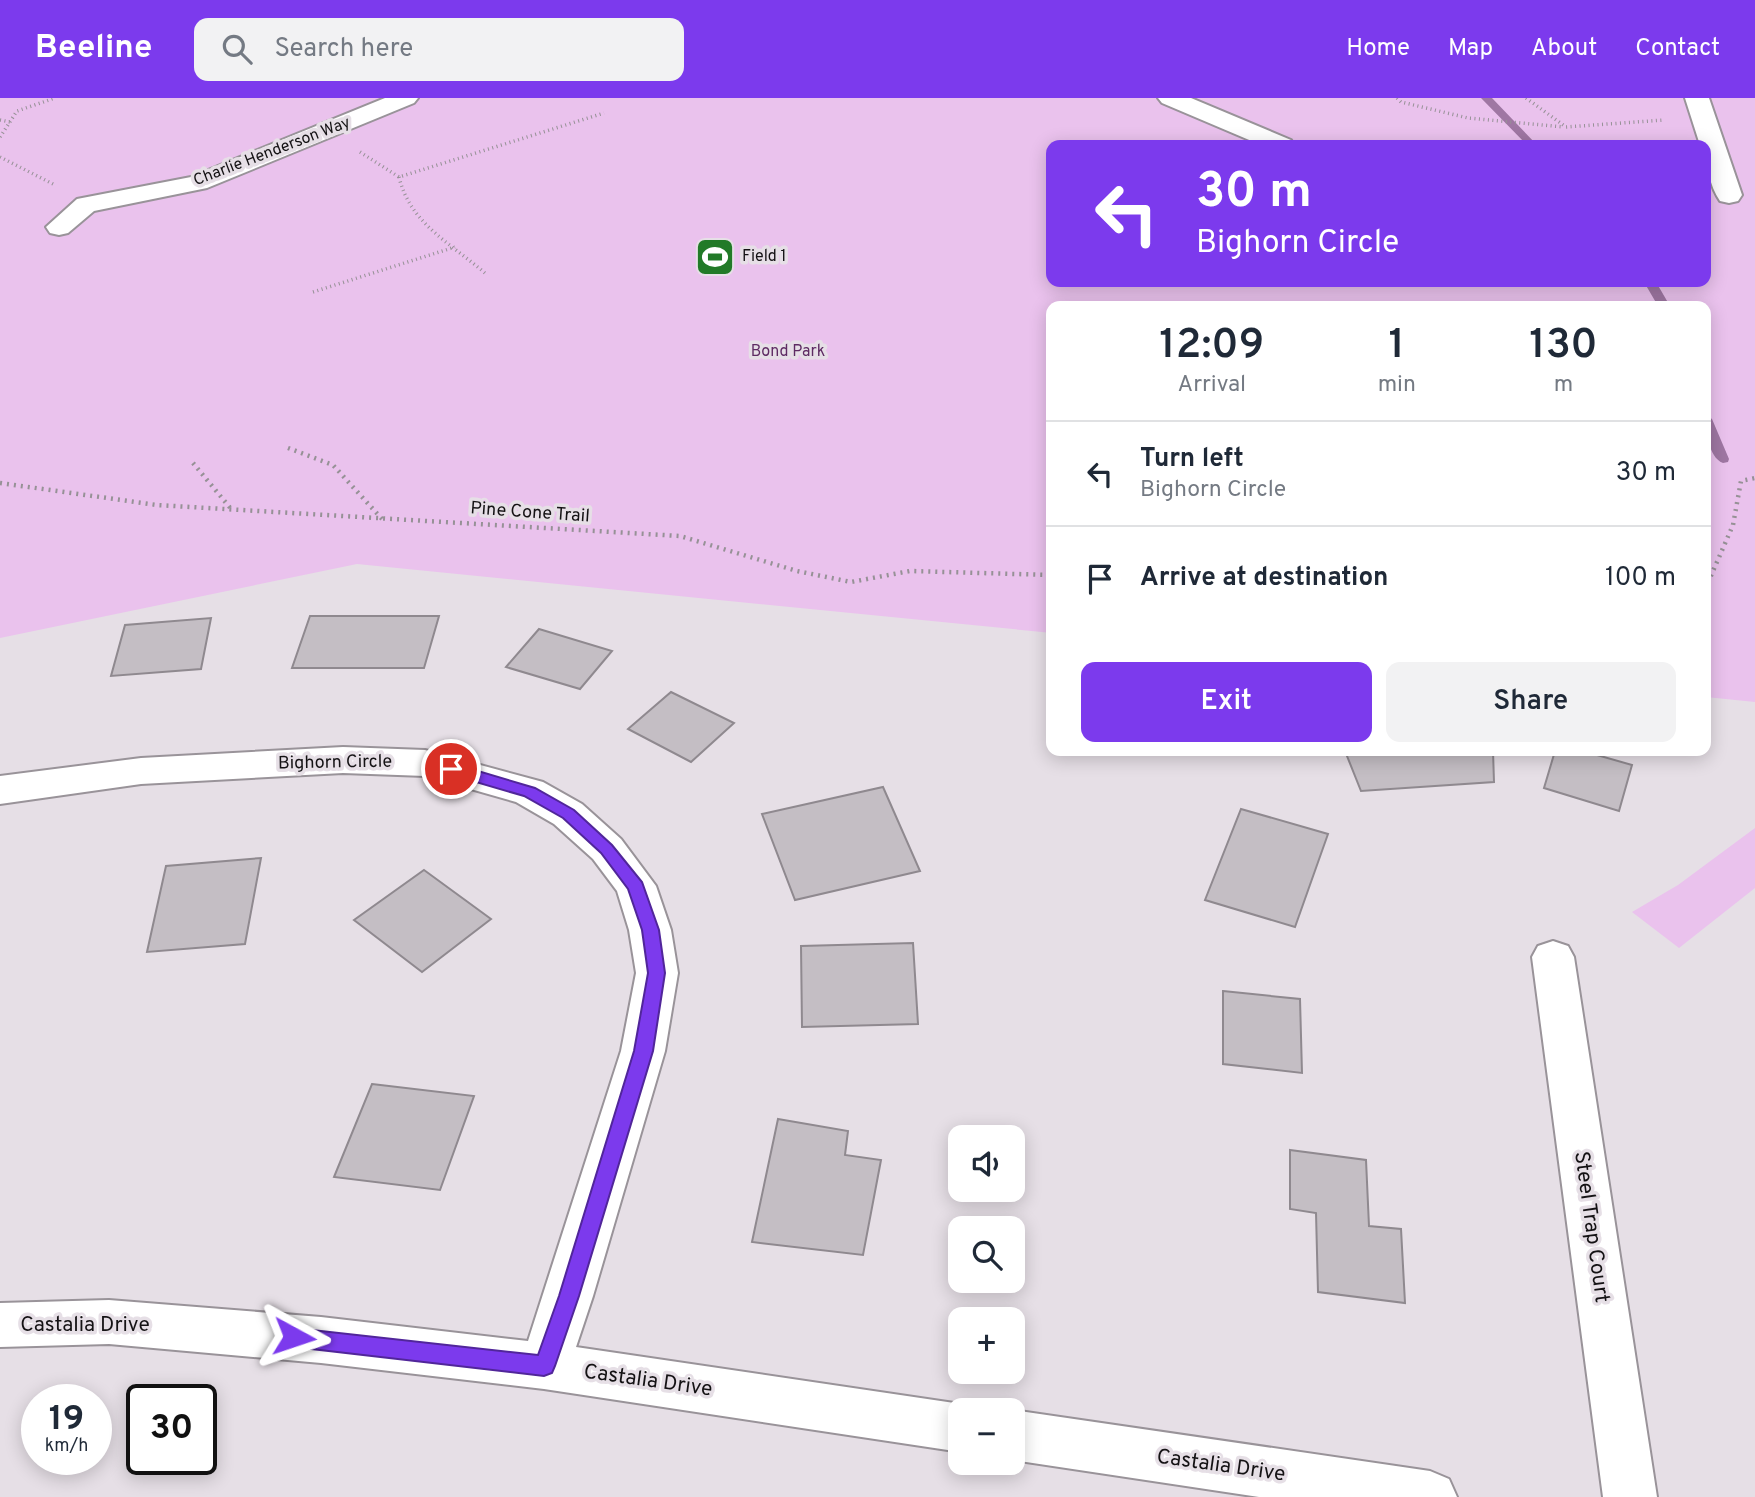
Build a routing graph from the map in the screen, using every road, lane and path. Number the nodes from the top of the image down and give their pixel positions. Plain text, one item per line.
1 (55, 98) edge
2 (406, 98) edge
3 (1170, 98) edge
4 (1397, 98) edge
5 (1526, 98) edge
6 (1698, 98) edge
7 (604, 113) dead end
8 (0, 120) edge
9 (10, 122) junction
10 (1707, 122) junction
11 (1566, 127) junction
12 (331, 129) junction
13 (0, 137) edge
14 (1270, 140) edge
15 (1710, 140) edge
16 (1711, 149) edge
17 (0, 157) edge
18 (398, 177) junction
19 (1718, 195) edge
20 (1755, 200) edge
21 (86, 205) junction
22 (59, 227) dead end
23 (455, 247) junction
24 (486, 274) dead end
25 (313, 292) dead end
26 (288, 448) dead end
27 (193, 463) dead end
28 (1755, 478) edge
29 (0, 482) edge
30 (232, 510) junction
31 (382, 519) junction
32 (1046, 575) edge
33 (1711, 576) edge
34 (0, 790) edge
35 (1553, 957) dead end
36 (0, 1325) edge
37 (544, 1366) junction
38 (948, 1426) edge
39 (1025, 1437) edge
40 (1430, 1497) edge
41 (1630, 1497) edge

1 - 9 path
2 - 12 street, Charlie Henderson Way
3 - 14 street
4 - 11 path
5 - 11 path
6 - 10 street
7 - 18 path
8 - 9 path
9 - 13 path
10 - 11 path
10 - 15 street
12 - 18 path
12 - 21 street, Charlie Henderson Way
16 - 19 street
17 - 21 path
18 - 23 path
19 - 20 street
21 - 22 street, Charlie Henderson Way
23 - 24 path
23 - 25 path
26 - 31 path
27 - 30 path
28 - 33 path
29 - 30 path, Pine Cone Trail
30 - 31 path, Pine Cone Trail
31 - 32 path, Pine Cone Trail
34 - 37 street, Bighorn Circle
35 - 41 street, Steel Trap Court
36 - 37 street, Castalia Drive
37 - 38 street, Castalia Drive
39 - 40 street, Castalia Drive

